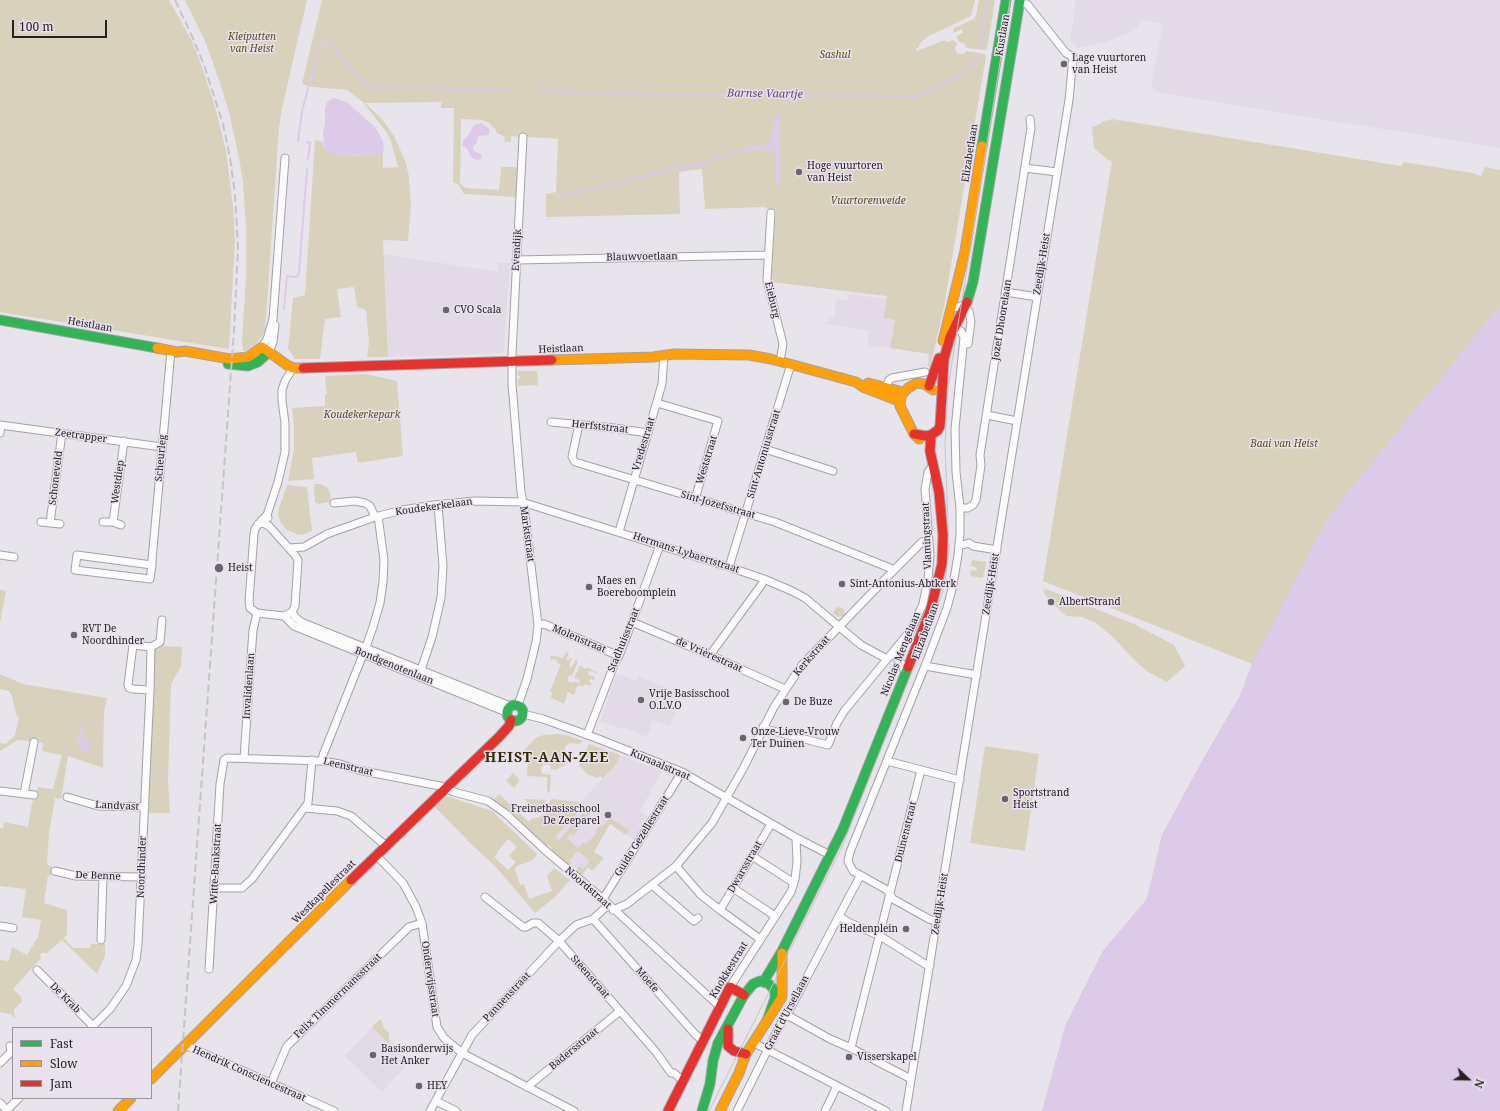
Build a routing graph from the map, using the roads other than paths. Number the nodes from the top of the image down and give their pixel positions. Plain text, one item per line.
1 (1006, 0) edge
2 (1020, 1) edge
3 (1030, 119) dead end
4 (523, 138) dead end
5 (285, 158) dead end
6 (1025, 168) junction
7 (1057, 172) junction
8 (771, 213) dead end
9 (768, 255) junction
10 (516, 260) junction
11 (1006, 292) junction
12 (1037, 297) junction
13 (965, 307) junction
14 (951, 309) junction
15 (0, 320) edge
16 (953, 331) junction
17 (266, 349) junction
18 (174, 351) junction
19 (664, 355) junction
20 (780, 361) junction
21 (512, 362) junction
22 (791, 364) junction
23 (293, 368) junction
24 (925, 372) dead end
25 (856, 382) junction
26 (929, 386) junction
27 (886, 388) junction
28 (958, 395) junction
29 (901, 397) junction
30 (657, 403) junction
31 (941, 414) junction
32 (987, 415) junction
33 (1018, 421) junction
34 (552, 422) dead end
35 (579, 424) junction
36 (1, 425) edge
37 (0, 433) edge
38 (62, 433) junction
39 (648, 433) junction
40 (914, 434) junction
41 (931, 435) junction
42 (124, 441) junction
43 (162, 446) junction
44 (765, 449) junction
45 (930, 451) junction
46 (934, 467) junction
47 (833, 471) dead end
48 (634, 479) junction
49 (695, 499) junction
50 (522, 502) junction
51 (334, 503) dead end
52 (438, 505) junction
53 (960, 508) junction
54 (746, 513) junction
55 (267, 515) junction
56 (377, 517) junction
57 (40, 522) dead end
58 (103, 522) dead end
59 (113, 522) junction
60 (50, 523) junction
61 (60, 524) dead end
62 (258, 524) junction
63 (121, 525) dead end
64 (269, 526) junction
65 (619, 532) junction
66 (929, 541) junction
67 (660, 545) junction
68 (959, 546) junction
69 (304, 547) junction
70 (289, 548) junction
71 (997, 550) junction
72 (0, 555) edge
73 (14, 557) dead end
74 (298, 560) junction
75 (152, 565) junction
76 (729, 567) junction
77 (893, 571) junction
78 (764, 579) junction
79 (292, 612) junction
80 (257, 613) junction
81 (284, 616) junction
82 (162, 620) dead end
83 (632, 622) junction
84 (538, 625) junction
85 (839, 627) junction
86 (150, 647) junction
87 (365, 651) junction
88 (892, 653) junction
89 (710, 655) junction
90 (619, 656) junction
91 (887, 659) junction
92 (925, 666) junction
93 (420, 673) junction
94 (905, 673) junction
95 (977, 675) junction
96 (784, 689) junction
97 (150, 690) junction
98 (511, 707) junction
99 (524, 714) junction
100 (511, 720) junction
101 (763, 727) junction
102 (587, 735) junction
103 (34, 742) dead end
104 (244, 758) junction
105 (224, 760) joint
106 (312, 760) junction
107 (322, 761) junction
108 (886, 761) junction
109 (921, 770) junction
110 (682, 772) junction
111 (960, 780) junction
112 (447, 788) junction
113 (0, 791) edge
114 (24, 794) junction
115 (34, 795) dead end
116 (67, 797) dead end
117 (727, 798) junction
118 (145, 807) junction
119 (305, 808) junction
120 (771, 824) junction
121 (796, 838) junction
122 (386, 846) junction
123 (376, 855) junction
124 (830, 855) junction
125 (752, 856) junction
126 (676, 866) junction
127 (55, 871) dead end
128 (103, 876) junction
129 (860, 876) junction
130 (142, 877) junction
131 (794, 883) junction
132 (652, 885) junction
133 (214, 888) junction
134 (733, 888) junction
135 (890, 894) junction
136 (485, 897) dead end
137 (602, 899) junction
138 (611, 908) junction
139 (720, 910) junction
140 (775, 916) junction
141 (839, 916) junction
142 (698, 918) dead end
143 (593, 919) junction
144 (937, 922) junction
145 (422, 924) junction
146 (0, 926) edge
147 (13, 928) dead end
148 (880, 936) junction
149 (101, 940) dead end
150 (760, 940) junction
151 (559, 941) junction
152 (782, 951) junction
153 (930, 966) junction
154 (209, 968) dead end
155 (37, 970) dead end
156 (764, 981) junction
157 (730, 987) junction
158 (744, 996) junction
159 (720, 1006) junction
160 (620, 1011) junction
161 (786, 1015) junction
162 (768, 1021) junction
163 (729, 1023) junction
164 (92, 1027) edge
165 (703, 1041) junction
166 (754, 1043) junction
167 (185, 1045) junction
168 (10, 1046) dead end
169 (851, 1048) junction
170 (767, 1050) junction
171 (462, 1053) junction
172 (746, 1054) junction
173 (0, 1063) edge
174 (152, 1078) edge
175 (912, 1079) junction
176 (683, 1080) junction
177 (271, 1083) junction
178 (838, 1086) junction
179 (527, 1087) junction
180 (18, 1099) edge
181 (130, 1099) edge
182 (436, 1101) junction
183 (0, 1103) edge
184 (6, 1111) edge
185 (118, 1111) edge
186 (334, 1111) edge
187 (430, 1111) edge
188 (456, 1111) edge
189 (574, 1111) edge
190 (668, 1111) edge
191 (702, 1111) edge
192 (720, 1111) edge
193 (737, 1111) edge
194 (825, 1111) edge
195 (886, 1111) edge
196 (906, 1111) edge

1 - 14 main road, Elizabetlaan
2 - 7 street, Zeedijk-Heist
2 - 13 main road, Kustlaan
3 - 6 street, Jozef Dhoorelaan
4 - 10 street, Evendijk
5 - 17 street
6 - 7 street
6 - 11 street, Jozef Dhoorelaan
7 - 12 street, Zeedijk-Heist
8 - 9 street, Eieburg
9 - 10 street, Blauwvoetlaan
9 - 20 street, Eieburg
10 - 21 street, Evendijk
11 - 12 street
11 - 32 street, Jozef Dhoorelaan
12 - 33 street, Zeedijk-Heist
13 - 14 street
13 - 16 main road
13 - 28 street, Elizabetlaan
14 - 26 main road, Elizabetlaan
15 - 18 main road, Heistlaan
16 - 28 street, Elizabetlaan
16 - 31 main road
17 - 18 main road, Heistlaan
17 - 23 main road
18 - 43 street, Scheurleg
19 - 20 main road, Heistlaan
19 - 21 main road, Heistlaan
19 - 30 street, Vredestraat
20 - 22 main road, Heistlaan
21 - 23 main road, Heistlaan
21 - 50 street, Marktstraat
22 - 25 main road, Heistlaan
22 - 44 street, Sint-Antoniusstraat
23 - 55 street
24 - 27 street
25 - 27 main road, Heistlaan
25 - 29 main road, Heistlaan
26 - 29 main road
26 - 31 main road
27 - 29 main road, Heistlaan
28 - 53 street, Elizabetlaan
29 - 40 main road
30 - 39 street, Vredestraat
30 - 49 street, Weststraat
31 - 41 main road
32 - 33 street
32 - 53 street, Jozef Dhoorelaan
33 - 71 street, Zeedijk-Heist
34 - 35 street, Herfststraat
35 - 39 street, Herfststraat
35 - 48 street, Sint-Jozefsstraat
36 - 37 street
36 - 38 street, Zeetrapper
38 - 42 street, Zeetrapper
38 - 60 street, Schoneveld
39 - 48 street, Vredestraat
40 - 41 main road
40 - 45 main road, Nicolas Mengélaan
41 - 45 main road, Nicolas Mengélaan
42 - 43 street, Zeetrapper
42 - 59 street, Westdiep
43 - 75 street, Scheurleg
44 - 47 street
44 - 54 street, Sint-Antoniusstraat
45 - 46 main road, Nicolas Mengélaan
46 - 66 street, Vlamingstraat
46 - 94 main road, Nicolas Mengélaan
48 - 49 street, Sint-Jozefsstraat
48 - 65 street, Vredestraat
49 - 54 street, Sint-Jozefsstraat
50 - 52 street, Koudekerkelaan
50 - 65 street, Hermans-Lybaertstraat
50 - 84 street, Marktstraat
51 - 56 street
52 - 56 street, Koudekerkelaan
52 - 93 street
53 - 68 street, Elizabetlaan
54 - 76 street, Sint-Antoniusstraat
54 - 77 street, Sint-Jozefsstraat
55 - 62 street
55 - 64 street
56 - 69 street, Koudekerkelaan
56 - 87 street
57 - 60 street
58 - 59 street
59 - 63 street
60 - 61 street
62 - 64 street
62 - 80 street
64 - 70 street
65 - 67 street, Hermans-Lybaertstraat
66 - 77 street, Kerkstraat
66 - 88 street, Vlamingstraat
67 - 76 street, Hermans-Lybaertstraat
67 - 83 street, Stadhuisstraat
68 - 71 street
68 - 92 street, Elizabetlaan
69 - 70 street, Koudekerkelaan
69 - 74 street
70 - 74 street
71 - 95 street, Zeedijk-Heist
72 - 73 street
74 - 79 street
75 - 75 street, Scheurleg
76 - 78 street, Hermans-Lybaertstraat
77 - 85 street, Kerkstraat
78 - 85 street, Hermans-Lybaertstraat
78 - 89 street
79 - 81 street
79 - 87 street, Bondgenotenlaan
80 - 81 street
80 - 104 street, Invalidenlaan
81 - 87 street, Bondgenotenlaan
82 - 86 street
83 - 89 street, de Vrièrestraat
83 - 90 street, Stadhuisstraat
84 - 90 street, Molenstraat
84 - 98 street, Marktstraat
85 - 91 street, Hermans-Lybaertstraat
85 - 96 street, Kerkstraat
86 - 97 street, Noordhinder
86 - 97 street
87 - 93 street, Bondgenotenlaan
87 - 107 street
88 - 91 street, Vlamingstraat
88 - 94 street
89 - 96 street, de Vrièrestraat
90 - 102 street, Stadhuisstraat
91 - 101 street, Vlamingstraat
92 - 95 street
92 - 108 street, Elizabetlaan
93 - 98 street, Bondgenotenlaan
94 - 124 main road, Nicolas Mengélaan
95 - 111 street, Zeedijk-Heist
96 - 101 street, Kerkstraat
97 - 118 street, Noordhinder
98 - 99 main road
98 - 100 main road
99 - 100 main road
99 - 102 street, Kursaalstraat
100 - 112 main road, Westkapellestraat
101 - 117 street, Kerkstraat
102 - 110 street, Kursaalstraat
103 - 114 street
104 - 105 street, Leenstraat
104 - 106 street, Leenstraat
105 - 133 street, Witte-Bankstraat
106 - 107 street, Leenstraat
106 - 119 street
107 - 112 street, Leenstraat
108 - 109 street
108 - 129 street, Elizabetlaan
109 - 111 street
109 - 135 street, Duinenstraat
110 - 117 street, Kursaalstraat
110 - 137 street, Guido Gezellestraat
111 - 144 street, Zeedijk-Heist
112 - 122 main road, Westkapellestraat
112 - 137 street, Noordstraat
113 - 114 street
114 - 115 street
116 - 118 street, Landvast
117 - 120 street, Kursaalstraat
117 - 126 street, Pannenstraat
118 - 130 street, Noordhinder
119 - 122 street
119 - 133 street
120 - 121 street, Kursaalstraat
120 - 125 street, Dwarsstraat
121 - 124 street, Kursaalstraat
121 - 131 street, Knokkestraat
122 - 123 main road, Westkapellestraat
123 - 145 street, Onderwijsstraat
123 - 167 main road, Westkapellestraat
124 - 152 main road
125 - 131 street
125 - 134 street, Dwarsstraat
126 - 132 street, Pannenstraat
126 - 139 street
127 - 128 street, De Benne
128 - 130 street, De Benne
128 - 149 street
129 - 135 street
129 - 141 street
130 - 164 street, Noordhinder
131 - 140 street, Knokkestraat
132 - 138 street, Pannenstraat
132 - 142 street
133 - 154 street, Witte-Bankstraat
134 - 139 street, Dwarsstraat
134 - 140 street
135 - 144 street
135 - 148 street
136 - 151 street, Steenstraat
137 - 138 street, Noordstraat
138 - 143 street, Pannenstraat
138 - 159 street, Noordstraat
139 - 150 street
140 - 150 street, Knokkestraat
141 - 148 street
141 - 161 street, Graaf d'Ursellaan
143 - 151 street, Pannenstraat
143 - 165 street, Moefe
144 - 153 street, Zeedijk-Heist
145 - 171 street, Onderwijsstraat
145 - 177 street, Felix Timmermansstraat
146 - 147 street
148 - 153 street
148 - 169 street
150 - 157 street, Knokkestraat
151 - 160 street, Steenstraat
151 - 171 street, Pannenstraat
152 - 156 main road
152 - 162 main road
153 - 175 street, Zeedijk-Heist
155 - 164 street, De Krab
156 - 158 main road
156 - 162 main road
157 - 158 main road
157 - 159 main road, Knokkestraat
158 - 163 main road
159 - 165 main road, Knokkestraat
160 - 176 street, Steenstraat
160 - 179 street, Badersstraat
161 - 169 street
161 - 170 street, Graaf d'Ursellaan
162 - 166 main road
163 - 172 main road
163 - 191 main road
165 - 176 main road, Knokkestraat
166 - 170 street
166 - 172 main road
167 - 174 main road, Westkapellestraat
167 - 177 street, Hendrik Consciencestraat
168 - 173 street
169 - 175 street
170 - 178 street
170 - 193 street, Graaf d'Ursellaan
171 - 179 street, Onderwijsstraat
171 - 182 street, Pannenstraat
172 - 192 main road
175 - 196 street, Zeedijk-Heist
176 - 190 main road, Knokkestraat
177 - 186 street, Hendrik Consciencestraat
178 - 194 street
178 - 195 street
179 - 189 street, Onderwijsstraat
180 - 184 street
181 - 185 main road
182 - 187 street, Pannenstraat
182 - 188 street
183 - 184 street

